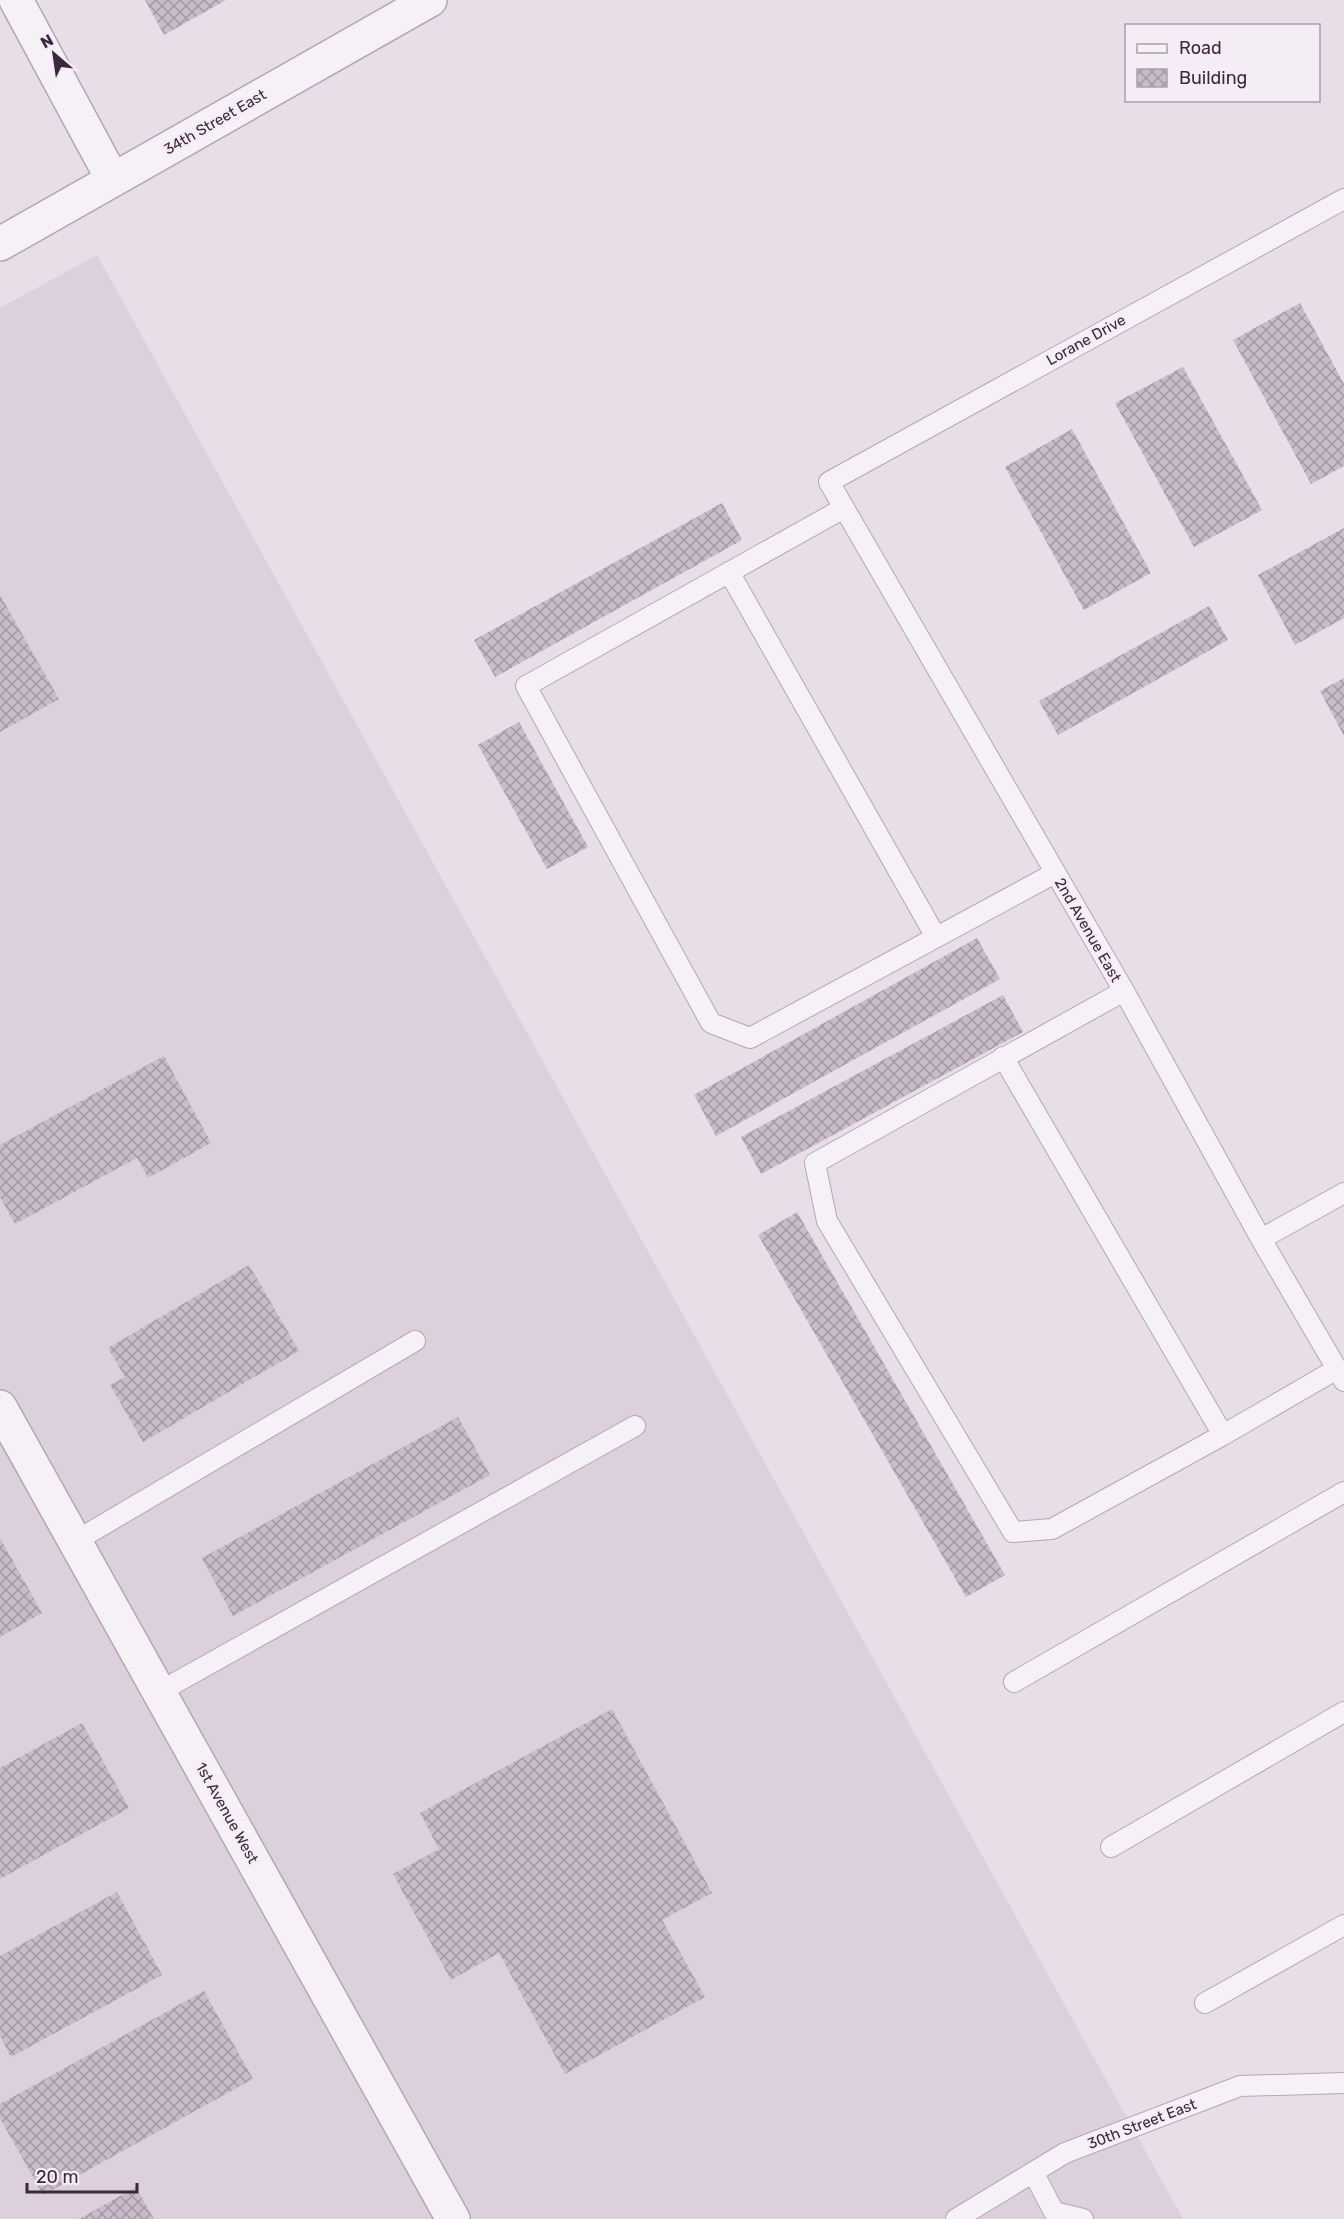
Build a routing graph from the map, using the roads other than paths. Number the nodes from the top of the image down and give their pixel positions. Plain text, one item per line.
1 (16, 0) edge
2 (410, 5) edge
3 (113, 180) junction
4 (1344, 199) edge
5 (0, 244) edge
6 (829, 482) joint
7 (844, 507) junction
8 (729, 572) junction
9 (1055, 873) junction
10 (936, 937) junction
11 (1124, 991) junction
12 (1003, 1058) junction
13 (1344, 1193) edge
14 (1261, 1239) junction
15 (415, 1341) dead end
16 (1341, 1375) edge
17 (0, 1407) edge
18 (635, 1426) dead end
19 (1223, 1435) junction
20 (1344, 1492) edge
21 (74, 1542) junction
22 (1014, 1682) dead end
23 (159, 1692) junction
24 (1344, 1712) edge
25 (1111, 1847) dead end
26 (1344, 1925) edge
27 (1205, 2003) dead end
28 (1344, 2083) edge
29 (1033, 2172) junction
30 (453, 2219) edge
31 (956, 2219) edge
32 (1083, 2219) edge

1 - 3 street
2 - 3 street, 34th Street East
3 - 5 street, 34th Street East
4 - 6 lane, Lorane Drive
6 - 7 lane, 2nd Avenue East
7 - 8 lane
7 - 9 lane, 2nd Avenue East
8 - 10 lane
8 - 10 lane
9 - 10 lane
9 - 11 lane, 2nd Avenue East
11 - 12 lane
11 - 14 lane, 2nd Avenue East
12 - 19 lane
12 - 19 lane
13 - 14 lane
14 - 16 lane, 2nd Avenue East
15 - 21 lane
16 - 19 lane
17 - 21 street, 1st Avenue West
18 - 23 lane
20 - 22 lane
21 - 23 street, 1st Avenue West
23 - 30 street, 1st Avenue West
24 - 25 lane
26 - 27 lane
28 - 29 lane, 30th Street East
29 - 31 lane, 30th Street East
29 - 32 lane

